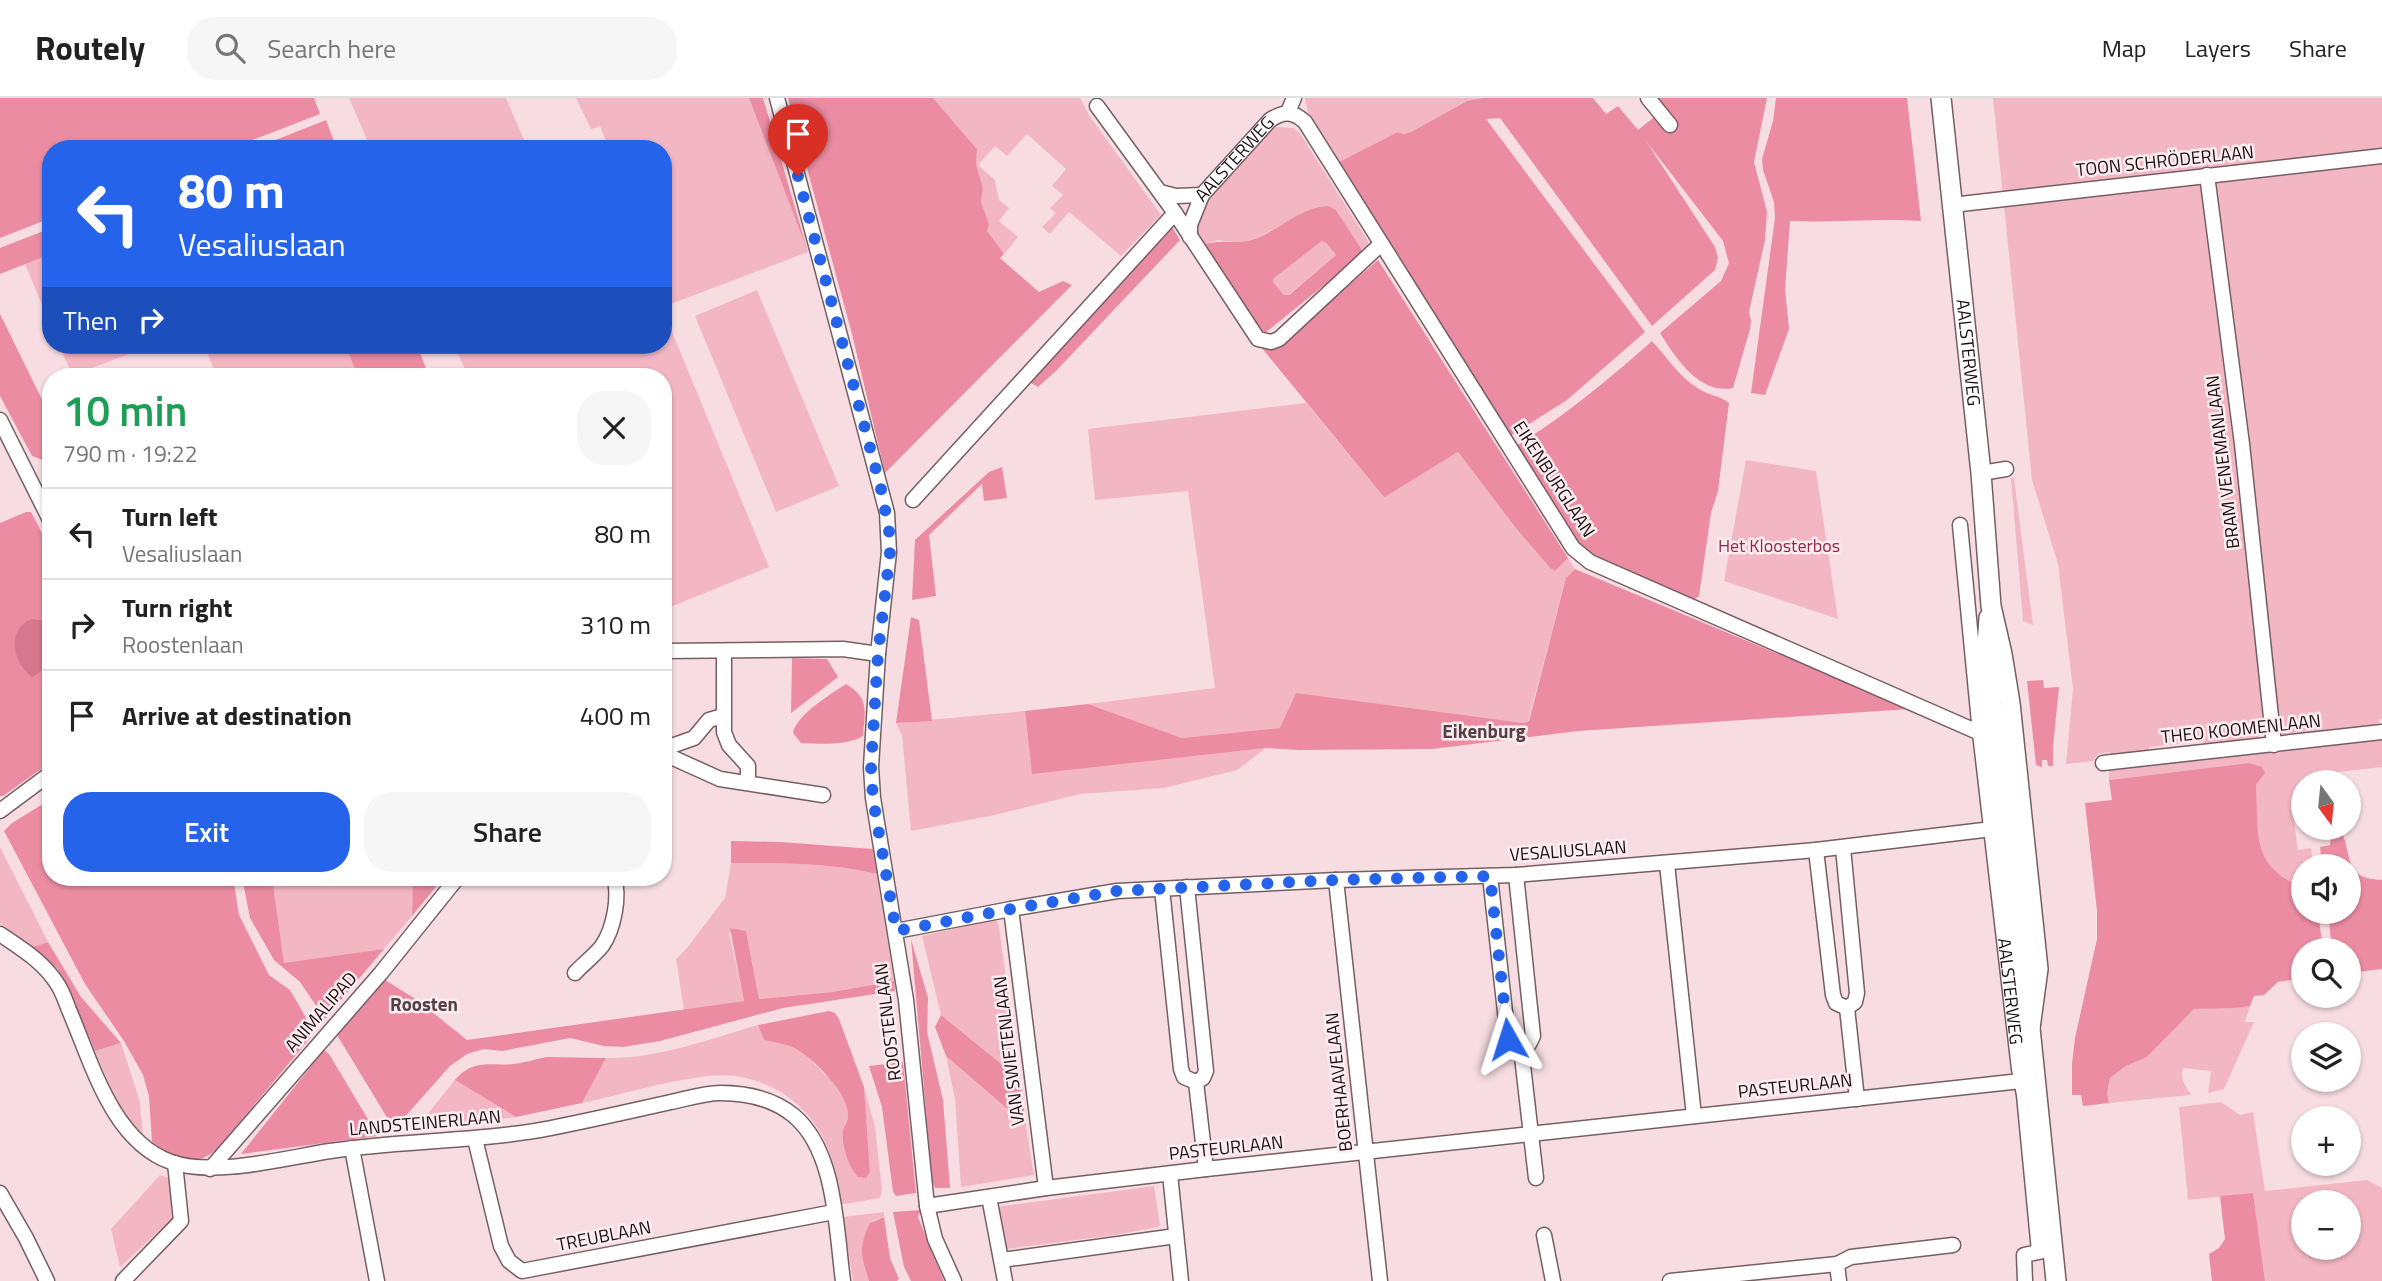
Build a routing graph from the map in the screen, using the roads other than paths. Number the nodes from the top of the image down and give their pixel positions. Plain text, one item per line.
1 (777, 98) edge
2 (1294, 98) edge
3 (1648, 98) edge
4 (1941, 98) edge
5 (1097, 106) dead end
6 (1288, 112) junction
7 (1670, 125) dead end
8 (2382, 156) edge
9 (2207, 175) junction
10 (1160, 192) junction
11 (1202, 195) junction
12 (1952, 205) junction
13 (1175, 213) junction
14 (1190, 237) junction
15 (1381, 244) junction
16 (0, 420) edge
17 (2006, 469) dead end
18 (1981, 473) junction
19 (913, 500) dead end
20 (42, 504) edge
21 (1960, 525) dead end
22 (672, 651) edge
23 (724, 651) junction
24 (878, 654) junction
25 (723, 716) junction
26 (1995, 733) junction
27 (2382, 733) edge
28 (2274, 745) junction
29 (672, 746) edge
30 (672, 756) edge
31 (2103, 763) dead end
32 (42, 780) edge
33 (748, 783) junction
34 (823, 795) dead end
35 (0, 811) edge
36 (1992, 830) junction
37 (1843, 848) junction
38 (1816, 850) junction
39 (1667, 864) junction
40 (1516, 874) junction
41 (1490, 876) junction
42 (1336, 880) junction
43 (451, 886) edge
44 (617, 886) edge
45 (1188, 887) junction
46 (1162, 889) junction
47 (1011, 909) junction
48 (896, 931) junction
49 (0, 934) edge
50 (575, 973) dead end
51 (1847, 1008) junction
52 (1521, 1048) junction
53 (2021, 1081) junction
54 (1196, 1082) junction
55 (1857, 1099) junction
56 (1694, 1116) junction
57 (1531, 1135) junction
58 (475, 1139) junction
59 (352, 1148) junction
60 (1366, 1152) junction
61 (175, 1163) junction
62 (210, 1169) junction
63 (1206, 1169) junction
64 (1170, 1174) junction
65 (1536, 1178) dead end
66 (1045, 1188) junction
67 (0, 1193) edge
68 (989, 1197) junction
69 (928, 1206) junction
70 (834, 1212) junction
71 (1544, 1235) dead end
72 (1176, 1236) junction
73 (1952, 1245) dead end
74 (2046, 1251) junction
75 (1002, 1260) junction
76 (1837, 1264) junction
77 (47, 1281) edge
78 (122, 1281) edge
79 (377, 1281) edge
80 (843, 1281) edge
81 (954, 1281) edge
82 (1005, 1281) edge
83 (1181, 1281) edge
84 (1380, 1281) edge
85 (1553, 1281) edge
86 (1670, 1281) edge
87 (1839, 1281) edge
88 (2025, 1281) edge
89 (2056, 1281) edge

1 - 24 street, ROOSTENLAAN
2 - 6 street, AALSTERWEG
3 - 7 street
4 - 12 main road, AALSTERWEG
5 - 10 street
6 - 11 street, AALSTERWEG
6 - 15 street, AALSTERWEG
8 - 9 street, TOON SCHRÖDERLAAN
9 - 12 street, TOON SCHRÖDERLAAN
9 - 28 street, BRAM VENEMANLAAN
10 - 11 street, AALSTERWEG
10 - 13 street
11 - 14 street
12 - 18 main road, AALSTERWEG
13 - 14 street
13 - 19 street
14 - 15 street
15 - 26 street, EIKENBURGLAAN
16 - 20 street
17 - 18 street
18 - 26 main road, AALSTERWEG
21 - 26 street, AALSTERWEG
22 - 23 street
23 - 24 street
23 - 25 street
24 - 48 street, ROOSTENLAAN
25 - 29 street
25 - 33 street
26 - 36 street, AALSTERWEG
26 - 74 main road, AALSTERWEG
27 - 28 street, THEO KOOMENLAAN
28 - 31 street, THEO KOOMENLAAN
30 - 33 street
32 - 35 street
33 - 34 street
36 - 37 street, VESALIUSLAAN
36 - 53 street, AALSTERWEG
37 - 38 street, VESALIUSLAAN
37 - 51 street
38 - 39 street, VESALIUSLAAN
38 - 51 street
39 - 40 street, VESALIUSLAAN
39 - 56 street
40 - 41 street, VESALIUSLAAN
40 - 52 street
41 - 42 street, VESALIUSLAAN
41 - 52 street
42 - 45 street, VESALIUSLAAN
42 - 60 street, BOERHAAVELAAN
43 - 62 street, ANIMALIPAD
44 - 50 street
45 - 46 street, VESALIUSLAAN
45 - 54 street
46 - 47 street, VESALIUSLAAN
46 - 54 street
47 - 48 street, VESALIUSLAAN
47 - 66 street, VAN SWIETENLAAN
48 - 69 street, ROOSTENLAAN
49 - 61 street, LANDSTEINERLAAN
51 - 55 street
52 - 57 street
53 - 55 street, PASTEURLAAN
53 - 74 street, AALSTERWEG
54 - 63 street
55 - 56 street, PASTEURLAAN
56 - 57 street, PASTEURLAAN
57 - 60 street, PASTEURLAAN
57 - 65 street
58 - 59 street, LANDSTEINERLAAN
58 - 70 street, LANDSTEINERLAAN
58 - 70 street, TREUBLAAN
59 - 62 street, LANDSTEINERLAAN
59 - 79 street
60 - 63 street, PASTEURLAAN
60 - 84 street, BOERHAAVELAAN
61 - 62 street, LANDSTEINERLAAN
61 - 78 street
63 - 64 street, PASTEURLAAN
64 - 66 street, PASTEURLAAN
64 - 72 street
66 - 68 street, PASTEURLAAN
67 - 77 street
68 - 69 street, PASTEURLAAN
68 - 75 street
69 - 81 street, ROOSTENLAAN
70 - 80 street, LANDSTEINERLAAN
71 - 85 street
72 - 75 street
72 - 83 street
73 - 76 street
74 - 88 street
74 - 89 main road, AALSTERWEG
75 - 82 street
76 - 86 street
76 - 87 street

